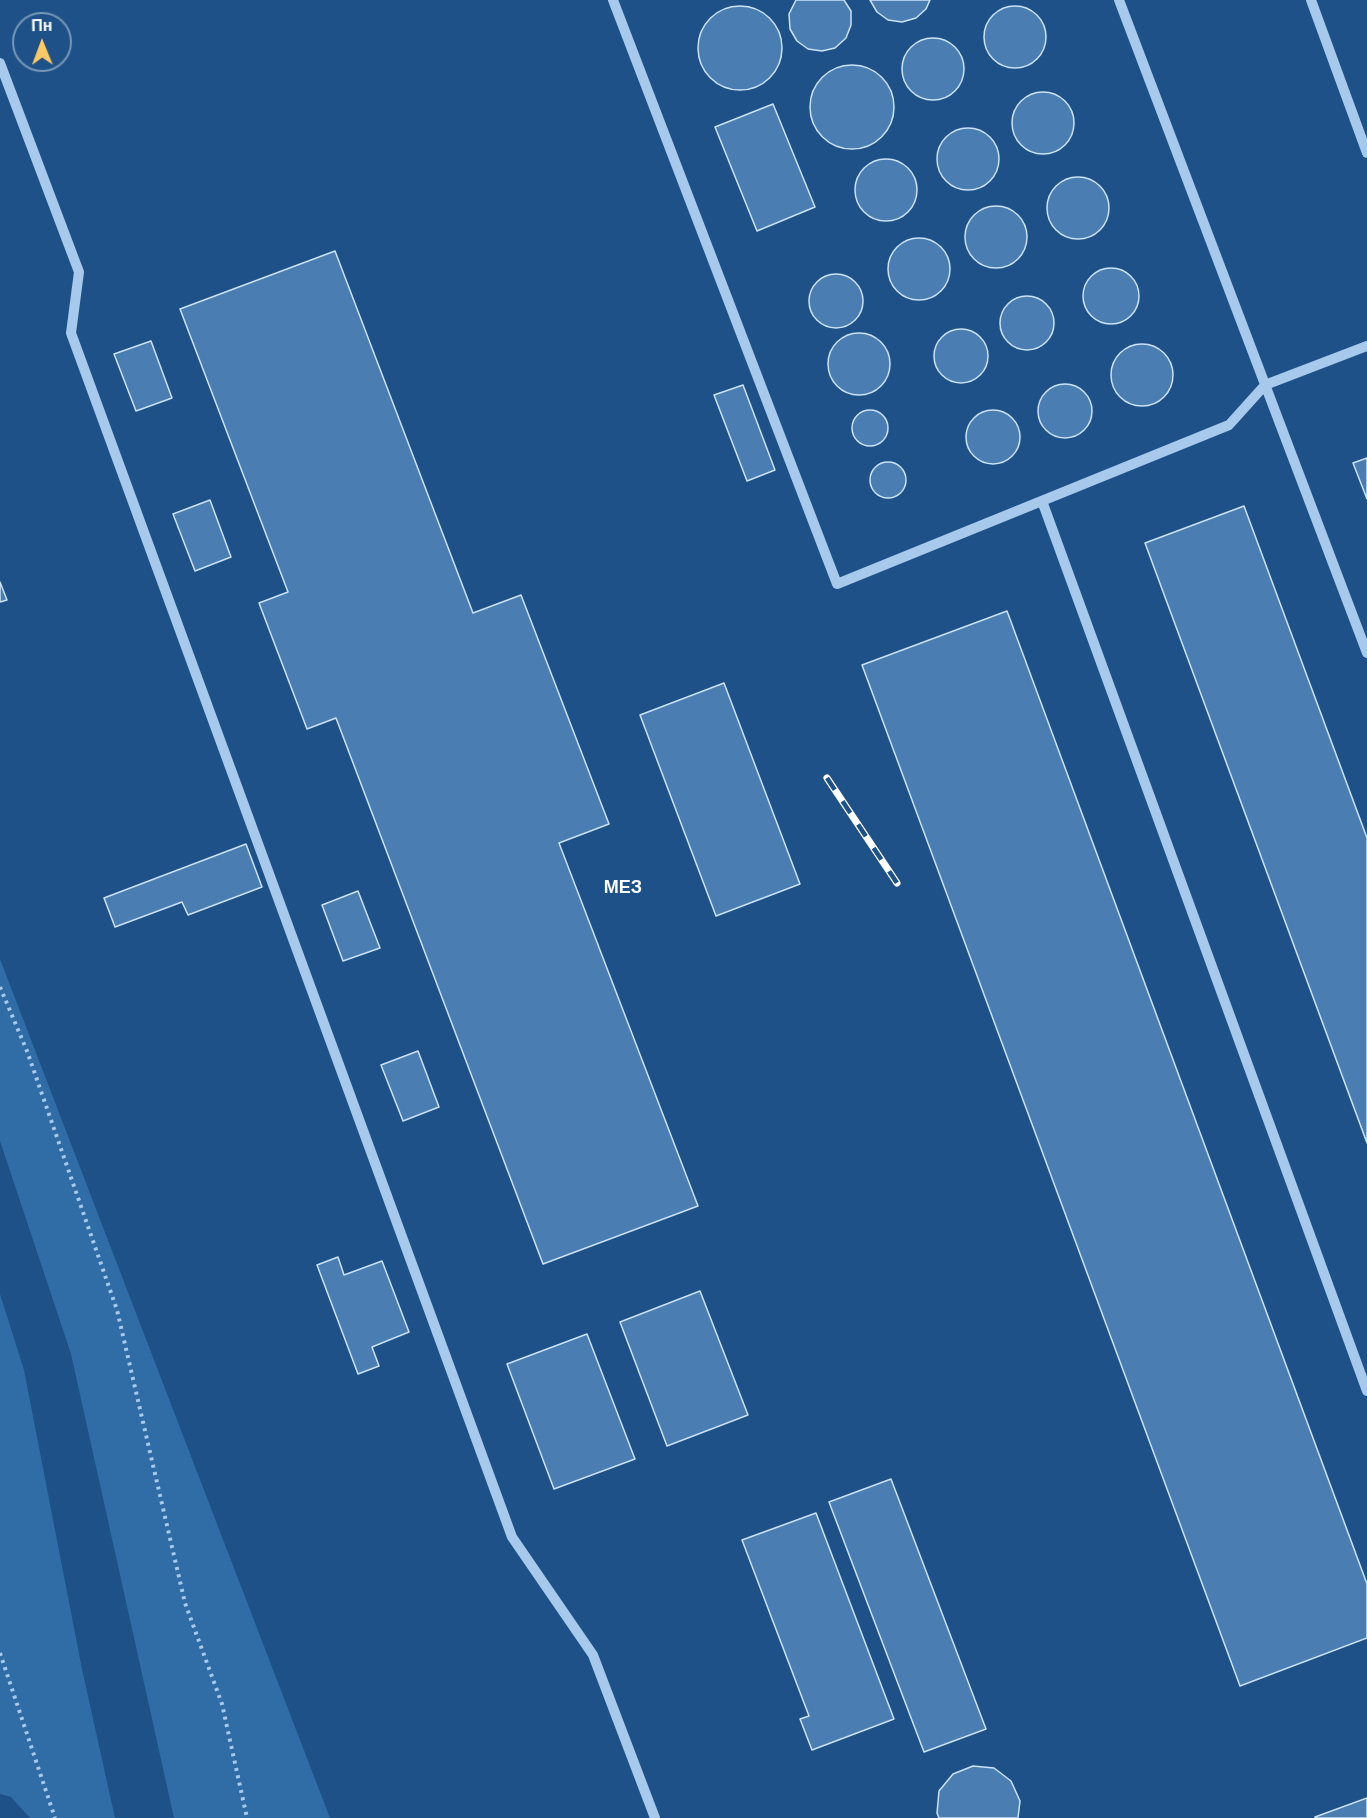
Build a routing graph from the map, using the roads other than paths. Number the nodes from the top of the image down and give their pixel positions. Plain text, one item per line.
1 (613, 0) edge
2 (1119, 0) edge
3 (1311, 0) edge
4 (0, 63) edge
5 (1367, 153) edge
6 (1367, 346) edge
7 (1265, 385) junction
8 (1042, 501) junction
9 (1367, 653) edge
10 (1367, 1391) edge
11 (656, 1818) edge

1 - 8 lane
2 - 7 lane
3 - 5 lane
4 - 11 lane
6 - 7 lane
7 - 8 lane
7 - 9 lane
8 - 10 lane

